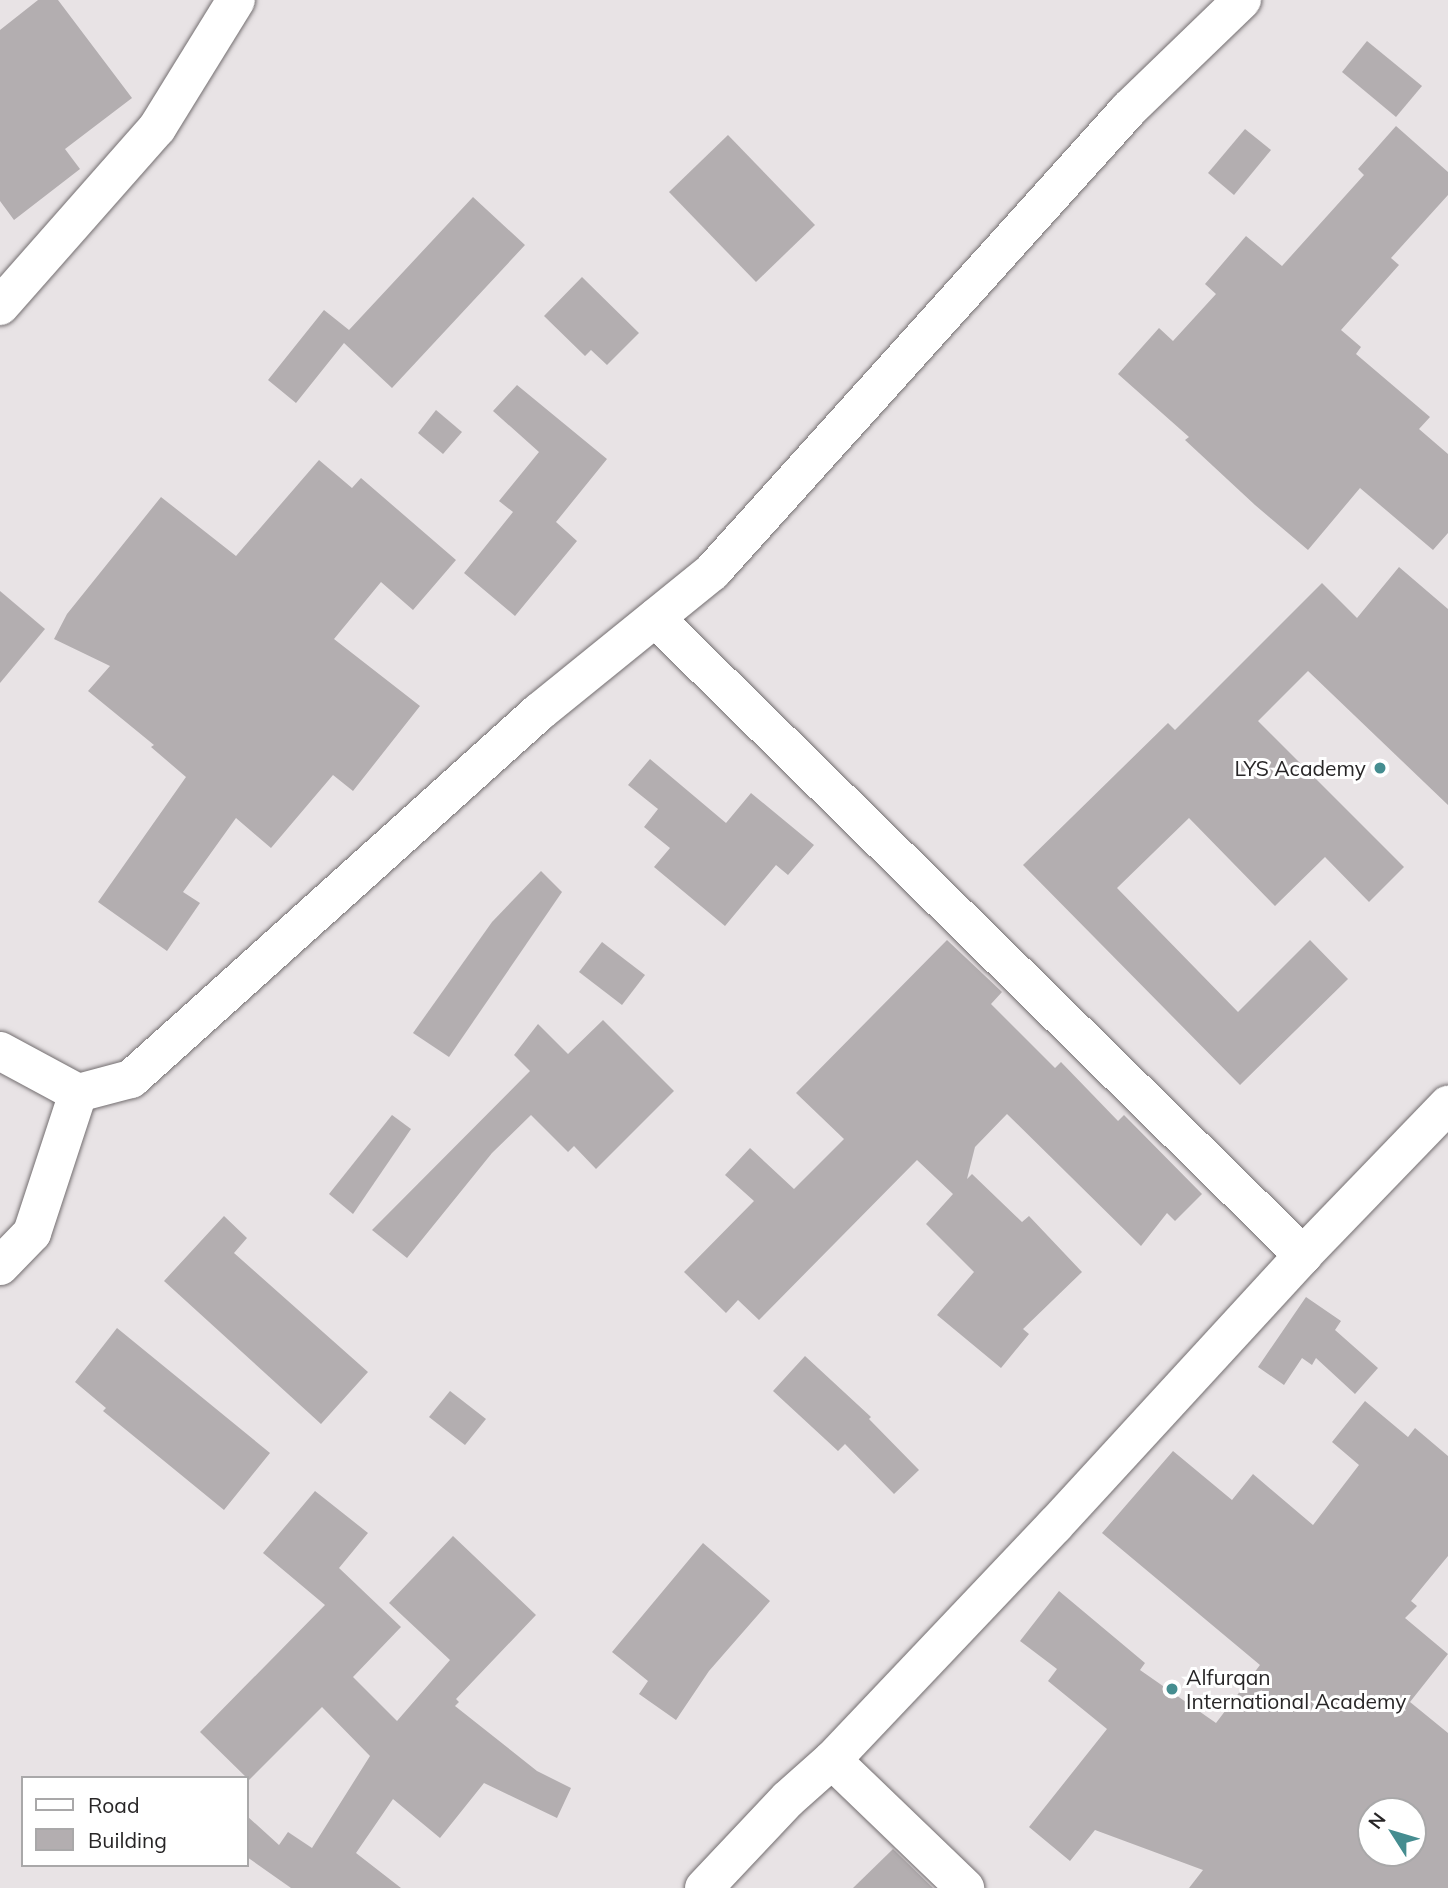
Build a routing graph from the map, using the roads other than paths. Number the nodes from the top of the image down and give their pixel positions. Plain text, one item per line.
1 (236, 0) edge
2 (1242, 0) edge
3 (0, 306) edge
4 (655, 618) junction
5 (0, 1051) edge
6 (78, 1093) junction
7 (1448, 1105) edge
8 (1303, 1255) junction
9 (0, 1266) edge
10 (832, 1760) junction
11 (704, 1888) edge
12 (965, 1888) edge

1 - 3 street
2 - 4 street
4 - 6 street
4 - 8 street
5 - 6 street
6 - 9 street
7 - 8 street
8 - 10 street
10 - 11 street
10 - 12 street

